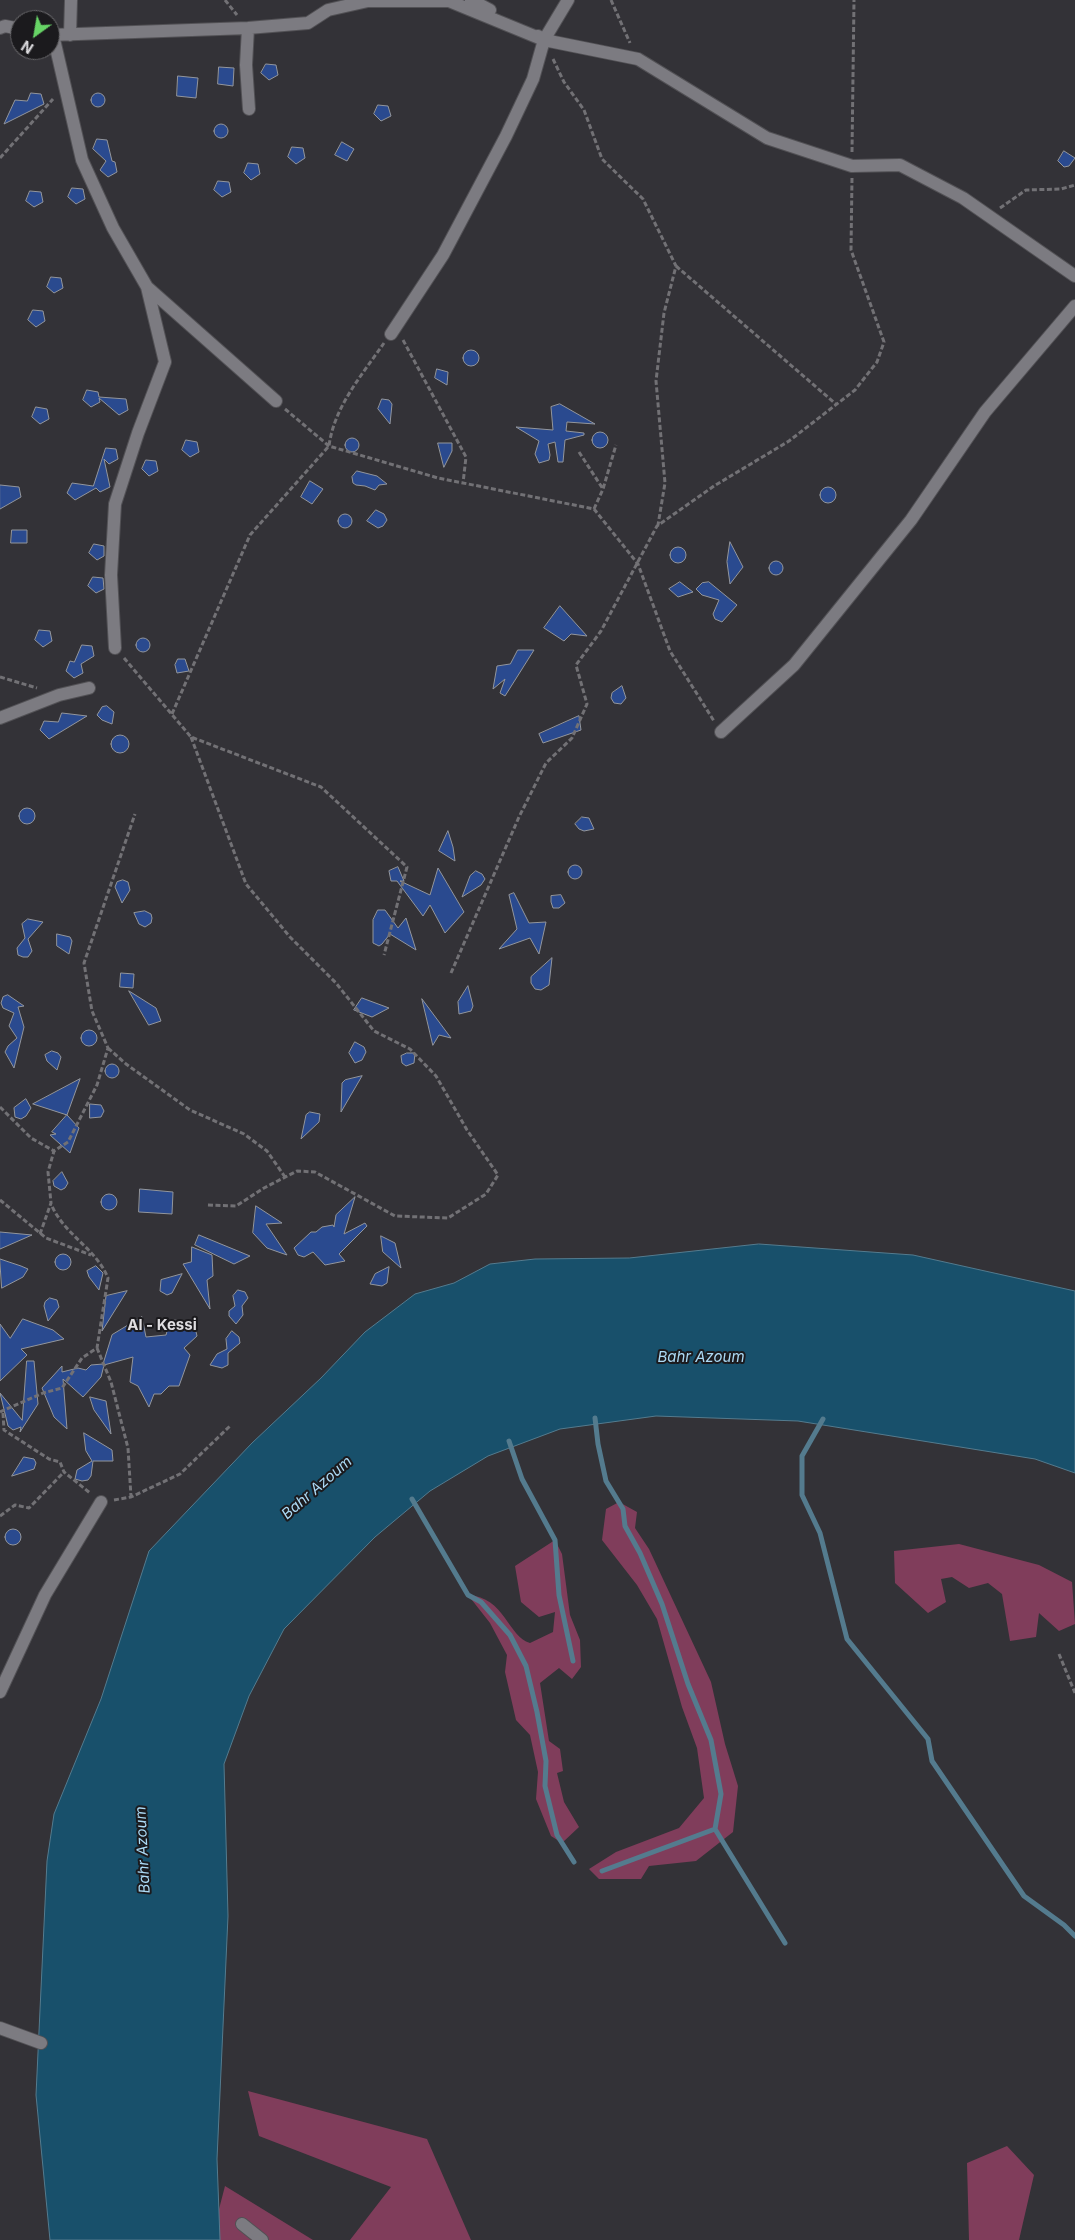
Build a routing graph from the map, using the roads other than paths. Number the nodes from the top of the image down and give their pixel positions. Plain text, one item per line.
1 (71, 0) edge
2 (472, 0) edge
3 (568, 0) edge
4 (248, 28) junction
5 (70, 34) junction
6 (60, 35) edge
7 (544, 40) junction
8 (58, 60) edge
9 (249, 109) dead end
10 (1075, 276) edge
11 (147, 288) junction
12 (1075, 306) edge
13 (391, 334) road end
14 (276, 401) road end
15 (116, 648) road end
16 (90, 688) dead end
17 (0, 718) edge
18 (721, 732) road end
19 (101, 1502) road end
20 (0, 1692) edge
21 (0, 2028) edge
22 (41, 2043) dead end
23 (242, 2224) dead end
24 (262, 2240) edge

1 - 5 street
2 - 7 street
3 - 7 street
4 - 5 street
4 - 7 street
4 - 9 street
5 - 6 street
7 - 10 street
7 - 13 street
8 - 11 street
11 - 14 street
11 - 15 street
12 - 18 street
16 - 17 street
19 - 20 street
21 - 22 street
23 - 24 street

